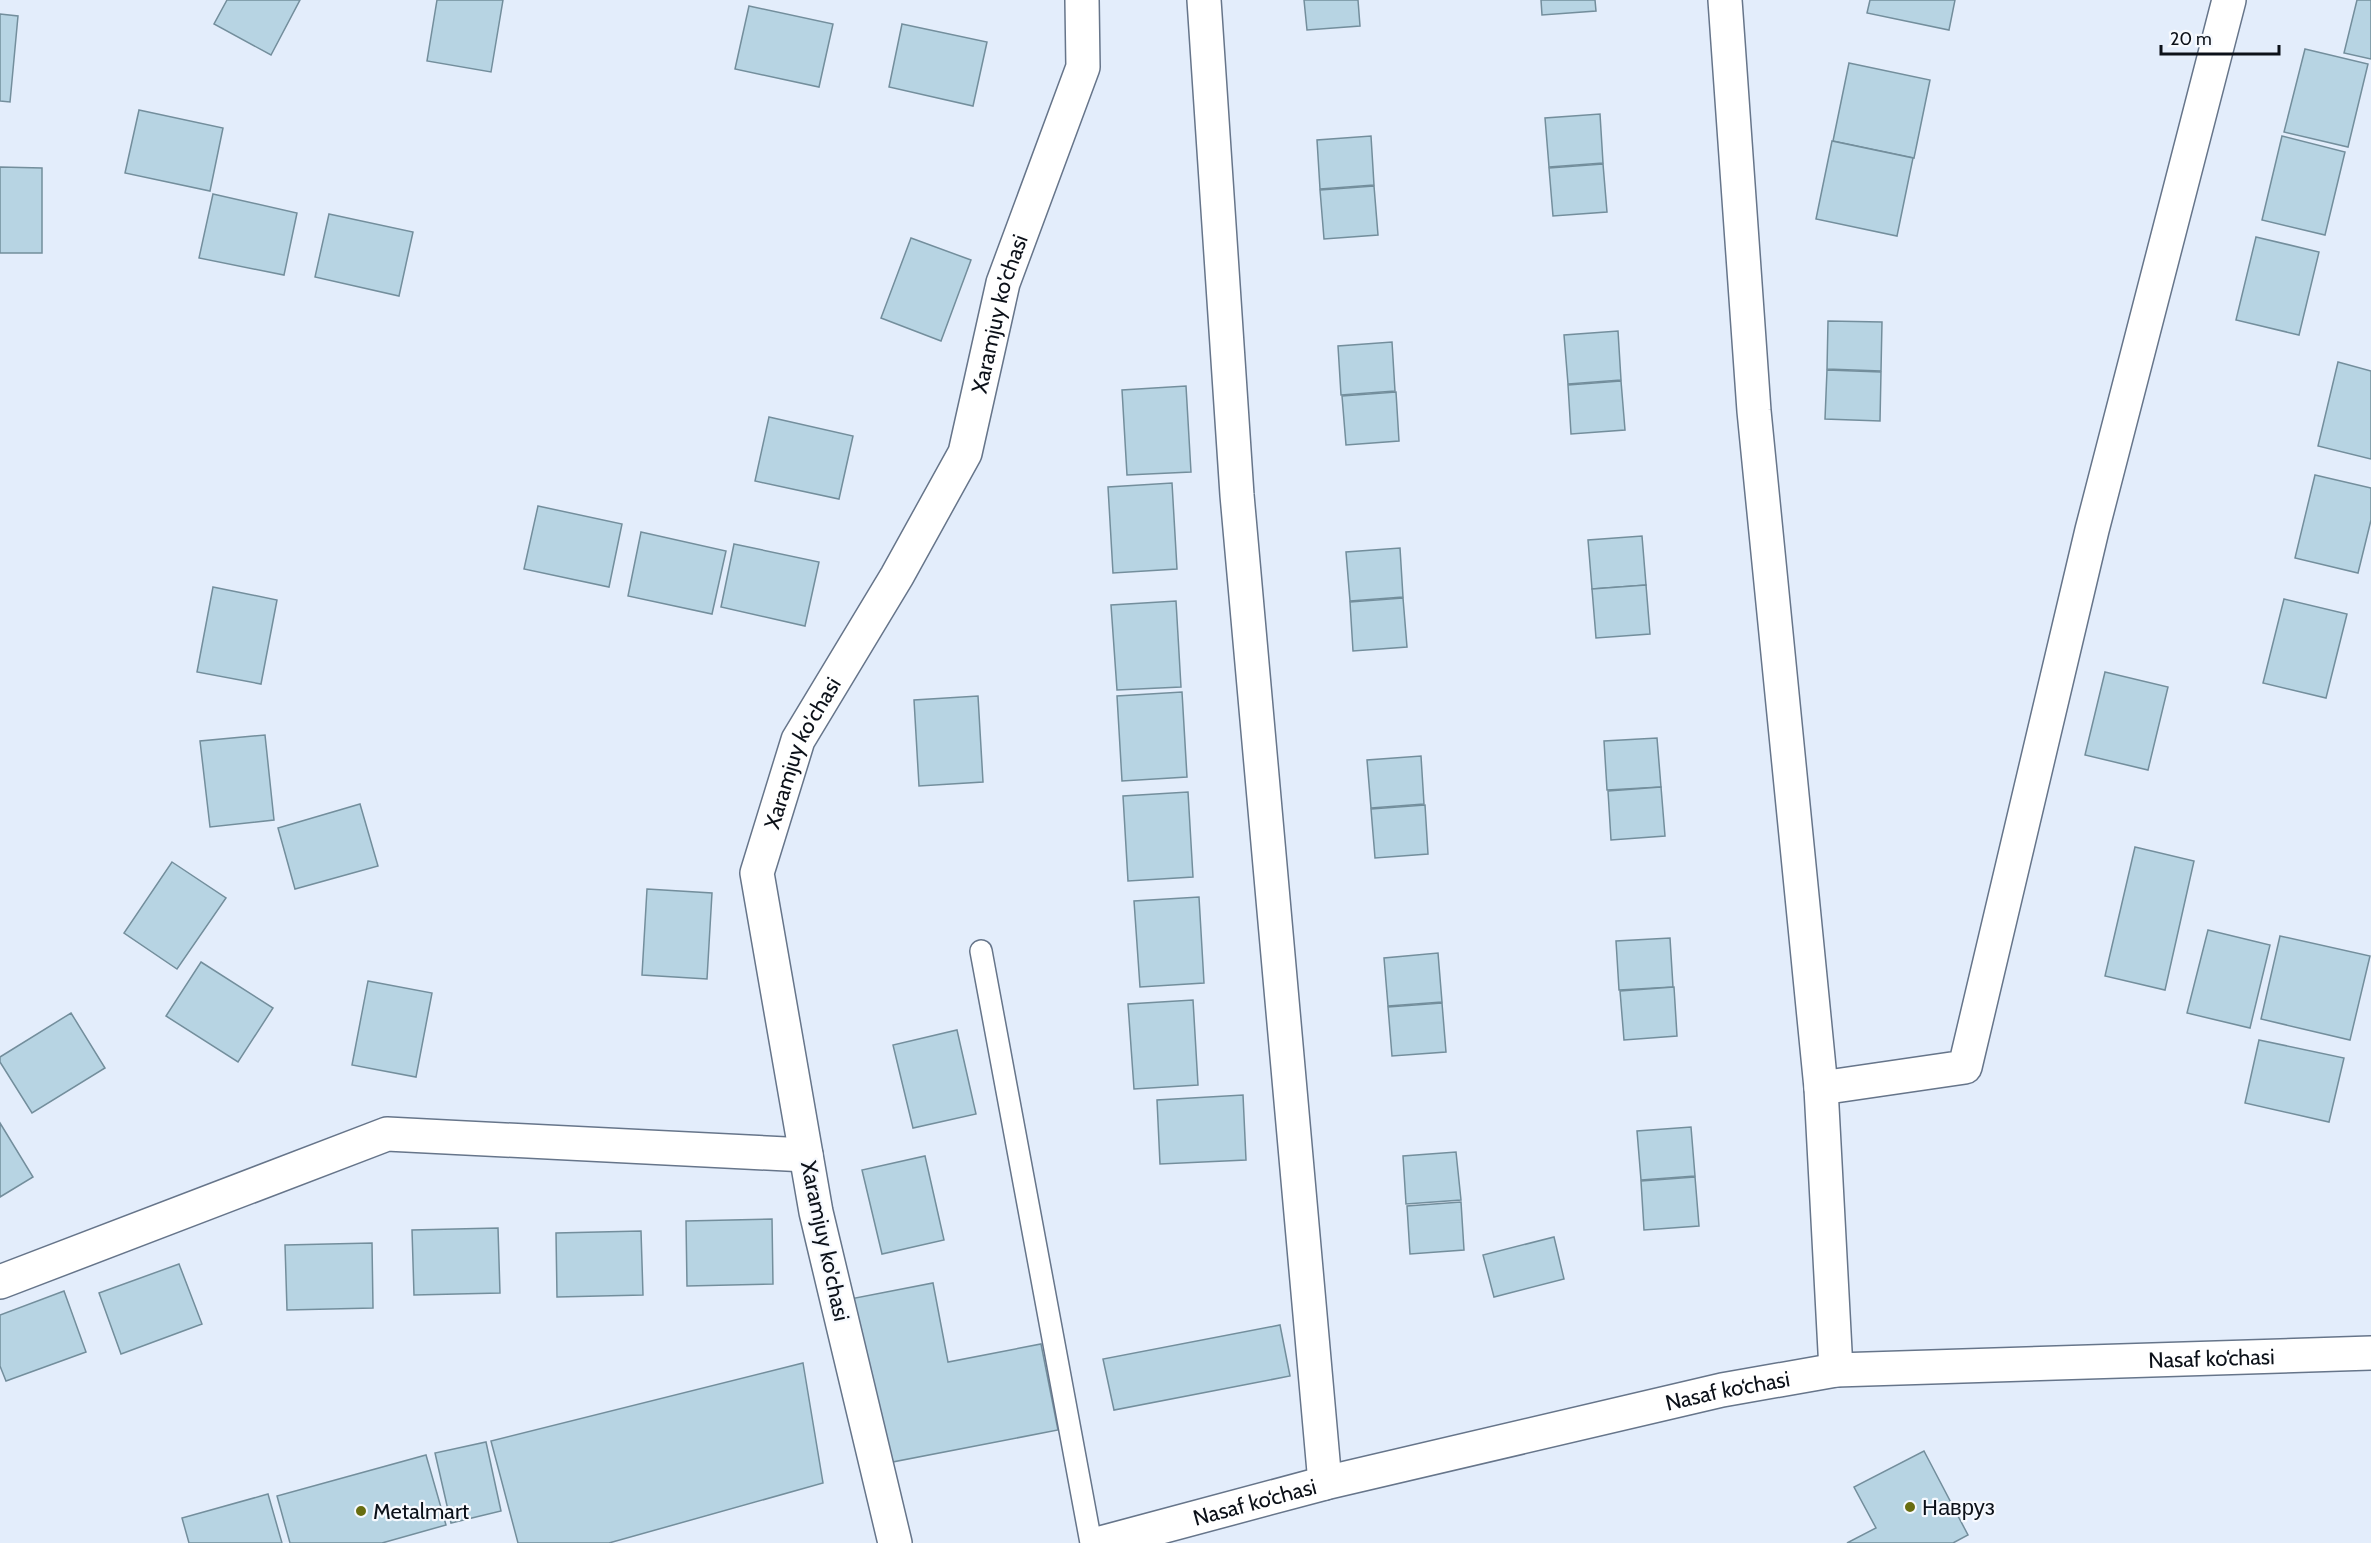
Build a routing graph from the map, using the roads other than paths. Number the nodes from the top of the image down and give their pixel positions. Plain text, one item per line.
1 (1082, 0) edge
2 (1204, 0) edge
3 (1725, 0) edge
4 (2229, 0) edge
5 (981, 951) dead end
6 (1821, 1088) junction
7 (806, 1155) junction
8 (0, 1282) edge
9 (2371, 1353) edge
10 (1836, 1370) junction
11 (1325, 1483) junction
12 (895, 1543) edge
13 (1091, 1543) edge
14 (1101, 1543) edge

1 - 7 street, Xaramjuy ko'chasi
2 - 11 street
3 - 6 street
4 - 6 street
5 - 13 lane
6 - 10 street
7 - 8 street
7 - 12 street, Xaramjuy ko'chasi
9 - 10 street, Nasaf ko‘chasi
10 - 11 street, Nasaf ko‘chasi
11 - 14 street, Nasaf ko‘chasi

